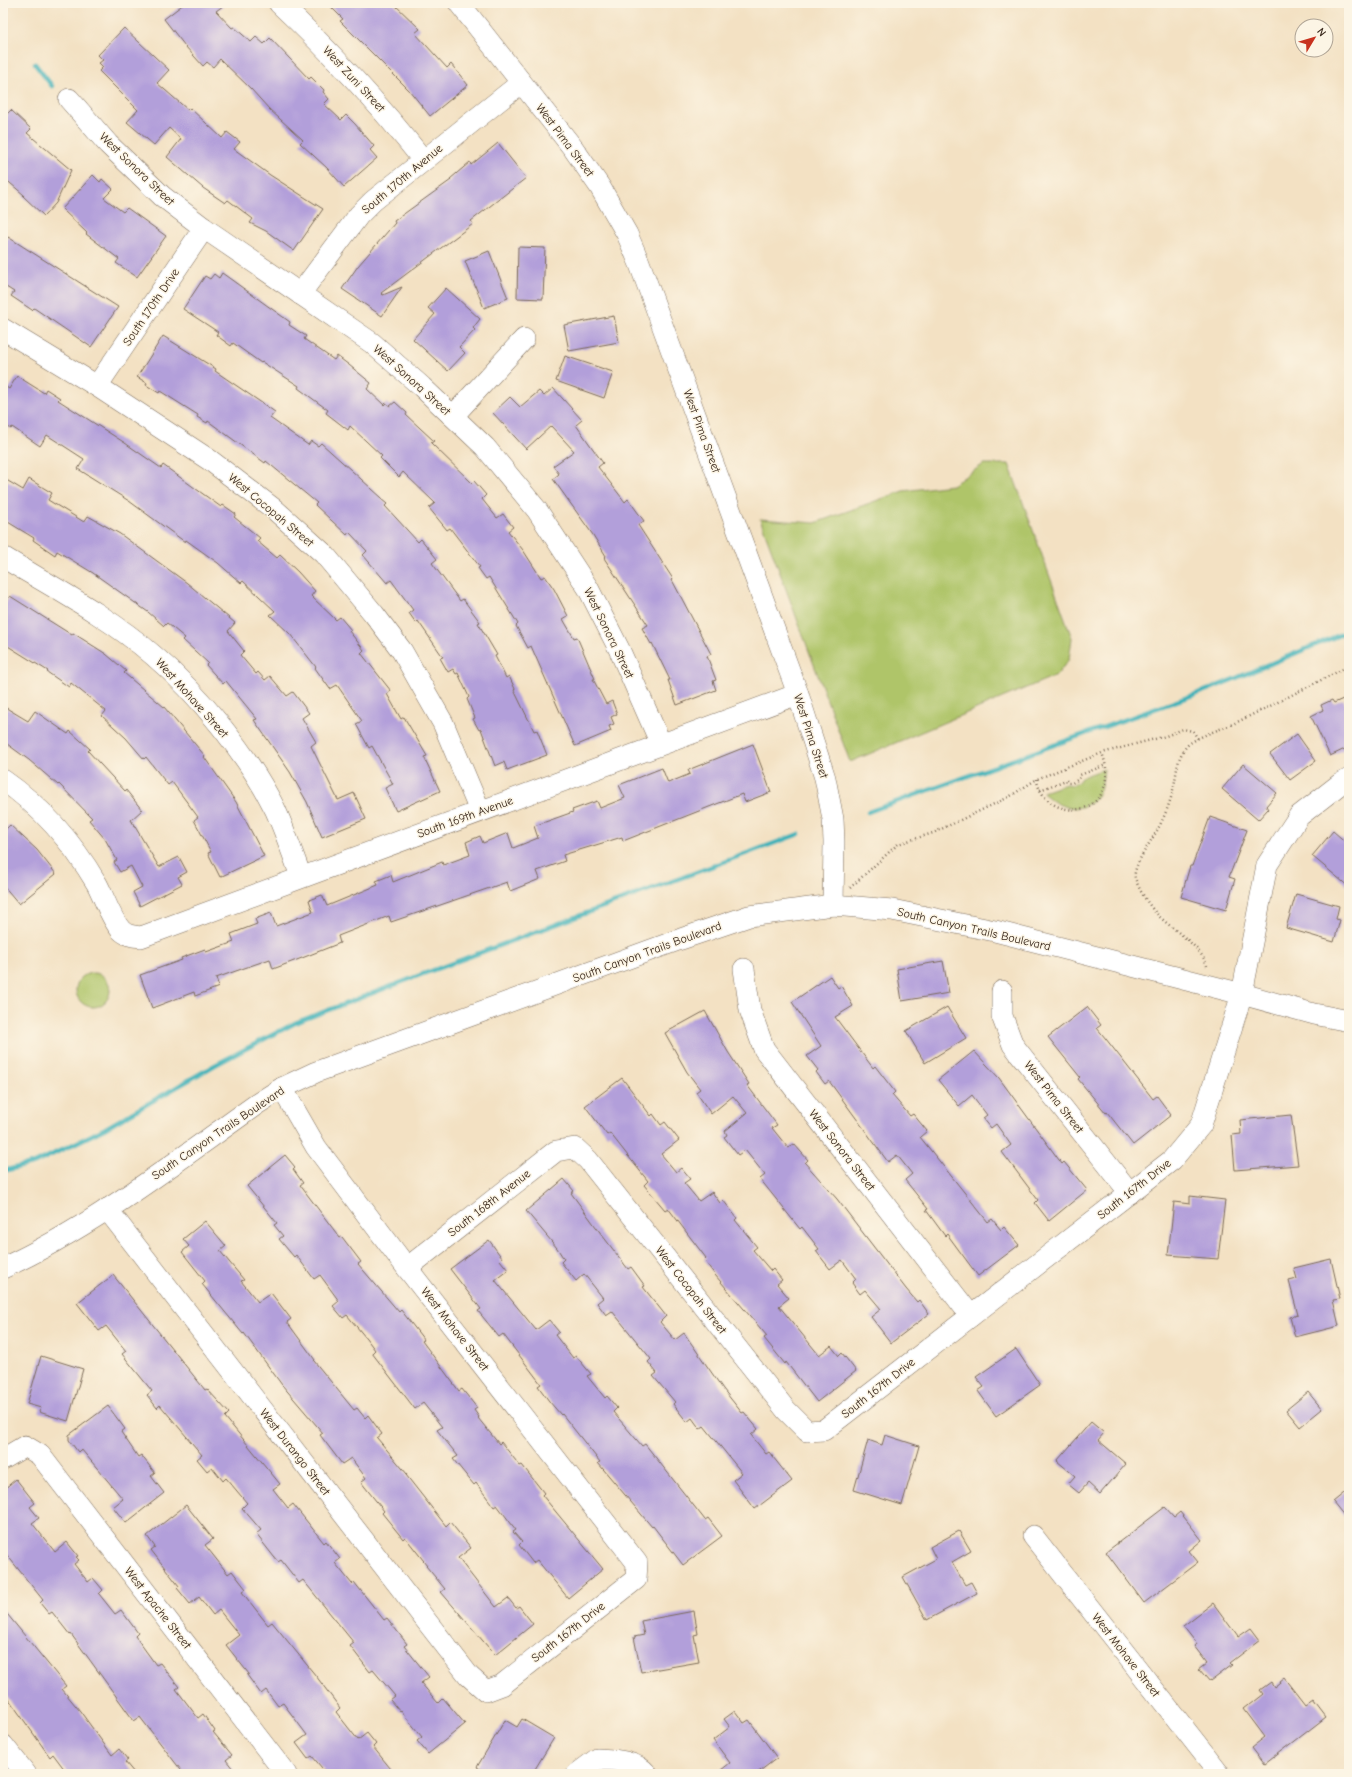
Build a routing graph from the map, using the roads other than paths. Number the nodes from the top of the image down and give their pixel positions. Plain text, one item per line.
1 (279, 3) edge
2 (459, 3) edge
3 (522, 83) junction
4 (69, 99) dead end
5 (423, 160) junction
6 (204, 228) junction
7 (300, 294) junction
8 (5, 336) edge
9 (524, 339) dead end
10 (97, 386) junction
11 (453, 416) junction
12 (3, 558) edge
13 (798, 694) junction
14 (661, 744) junction
15 (1349, 779) edge
16 (3, 780) edge
17 (480, 811) junction
18 (301, 877) junction
19 (833, 906) junction
20 (744, 969) dead end
21 (1002, 991) dead end
22 (1242, 994) junction
23 (1349, 1021) edge
24 (282, 1088) junction
25 (575, 1148) joint
26 (1130, 1193) junction
27 (107, 1209) junction
28 (3, 1268) edge
29 (407, 1268) junction
30 (971, 1316) junction
31 (807, 1431) joint
32 (3, 1460) edge
33 (1033, 1536) dead end
34 (637, 1563) joint
35 (486, 1691) joint
36 (3, 1745) edge
37 (24, 1773) edge
38 (286, 1774) edge
39 (577, 1774) edge
40 (647, 1774) edge
41 (1220, 1774) edge

1 - 5 street, West Zuni Street
2 - 3 street, West Pima Street
3 - 5 street, South 170th Avenue
3 - 13 street, West Pima Street
4 - 6 street, West Sonora Street
5 - 7 street, South 170th Avenue
6 - 7 street, West Sonora Street
6 - 10 street, South 170th Drive
7 - 11 street, West Sonora Street
8 - 10 street, West Cocopah Street
9 - 11 street
10 - 17 street, West Cocopah Street
11 - 14 street, West Sonora Street
12 - 18 street, West Mohave Street
13 - 14 street, South 169th Avenue
13 - 19 street, West Pima Street
14 - 17 street, South 169th Avenue
15 - 22 street, South 167th Drive
16 - 18 street, South 169th Avenue
17 - 18 street, South 169th Avenue
19 - 22 street, South Canyon Trails Boulevard
19 - 24 street, South Canyon Trails Boulevard
20 - 30 street, West Sonora Street
21 - 26 street, West Pima Street
22 - 23 street, South Canyon Trails Boulevard
22 - 26 street, South 167th Drive
24 - 27 street, South Canyon Trails Boulevard
24 - 29 street, West Mohave Street
25 - 29 street, South 168th Avenue
25 - 31 street, West Cocopah Street
26 - 30 street, South 167th Drive
27 - 28 street, South Canyon Trails Boulevard
27 - 35 street, West Durango Street
29 - 34 street, West Mohave Street
30 - 31 street, South 167th Drive
32 - 38 street, West Apache Street
33 - 41 street, West Mohave Street
34 - 35 street, South 167th Drive
36 - 37 street
39 - 40 street

